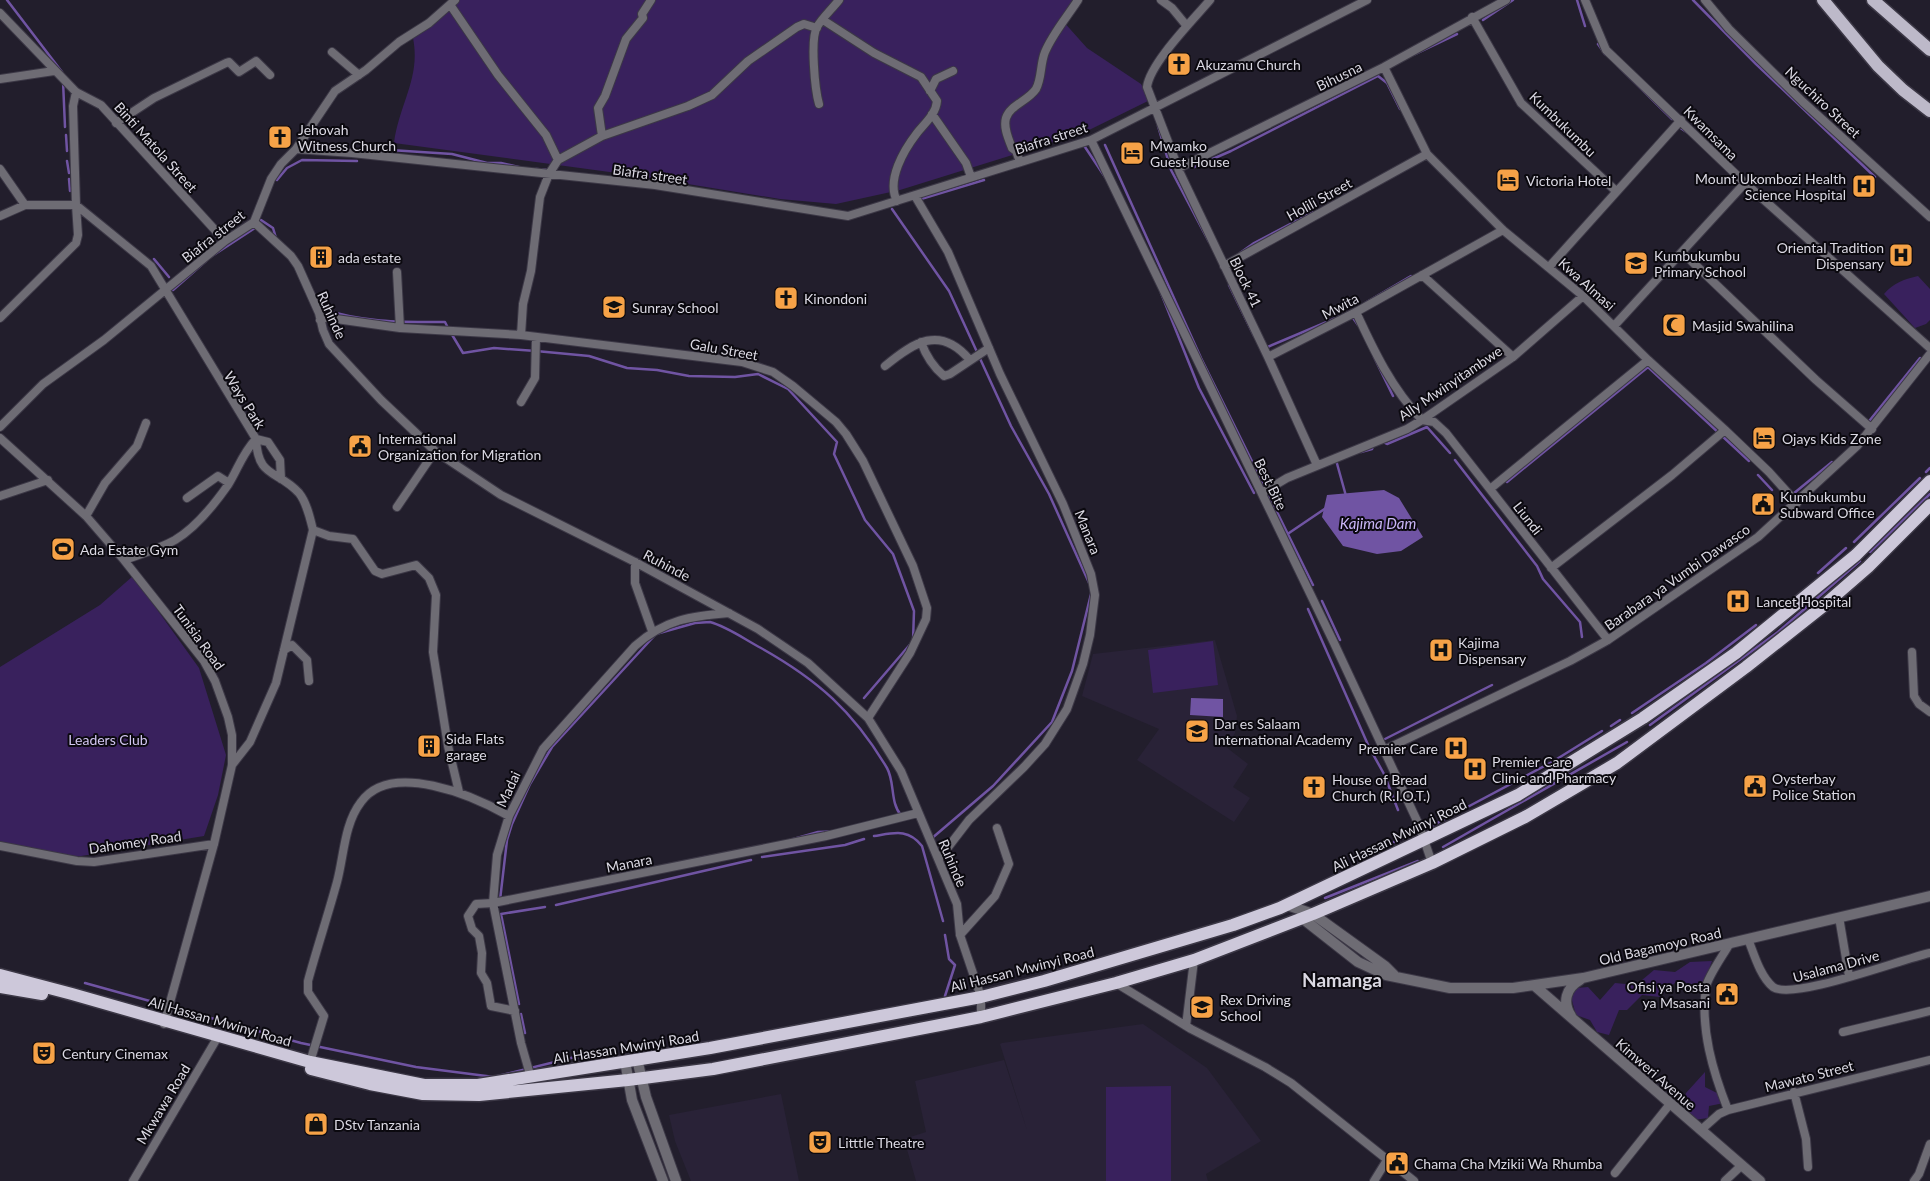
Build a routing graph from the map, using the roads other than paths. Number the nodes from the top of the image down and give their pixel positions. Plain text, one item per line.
1 (652, 0) edge
2 (839, 0) edge
3 (1078, 0) edge
4 (1162, 0) edge
5 (1210, 0) edge
6 (1367, 0) edge
7 (1506, 0) edge
8 (1585, 0) edge
9 (1704, 0) edge
10 (1824, 0) edge
11 (1834, 0) edge
12 (1873, 0) edge
13 (453, 3) edge
14 (0, 13) edge
15 (1472, 17) junction
16 (1839, 19) junction
17 (823, 20) junction
18 (1186, 25) junction
19 (817, 28) junction
20 (1930, 50) edge
21 (332, 52) dead end
22 (1384, 67) junction
23 (54, 71) junction
24 (953, 71) dead end
25 (270, 75) dead end
26 (359, 75) junction
27 (0, 79) edge
28 (930, 91) junction
29 (76, 92) junction
30 (819, 104) dead end
31 (1156, 108) junction
32 (1930, 111) edge
33 (932, 114) junction
34 (1681, 120) junction
35 (116, 123) junction
36 (602, 136) junction
37 (1091, 140) junction
38 (296, 149) junction
39 (1427, 154) junction
40 (558, 160) junction
41 (1020, 162) junction
42 (1179, 168) junction
43 (0, 169) edge
44 (549, 174) junction
45 (971, 178) junction
46 (1744, 183) junction
47 (1616, 191) junction
48 (915, 196) junction
49 (898, 201) junction
50 (25, 205) junction
51 (76, 205) junction
52 (0, 216) edge
53 (1930, 217) edge
54 (254, 222) junction
55 (1503, 230) junction
56 (225, 241) junction
57 (1682, 252) junction
58 (1224, 266) junction
59 (1549, 267) junction
60 (397, 272) dead end
61 (1422, 275) junction
62 (165, 289) junction
63 (1583, 296) junction
64 (1356, 312) junction
65 (0, 318) edge
66 (320, 320) junction
67 (1614, 326) junction
68 (400, 328) junction
69 (521, 335) junction
70 (536, 337) junction
71 (921, 342) junction
72 (989, 348) junction
73 (1930, 348) edge
74 (1930, 354) edge
75 (975, 356) junction
76 (1268, 357) junction
77 (1513, 357) junction
78 (1648, 360) junction
79 (885, 366) dead end
80 (522, 402) dead end
81 (1422, 420) junction
82 (146, 422) dead end
83 (0, 427) edge
84 (1872, 429) junction
85 (1725, 430) junction
86 (0, 438) edge
87 (256, 439) junction
88 (435, 452) junction
89 (1317, 465) junction
90 (281, 479) junction
91 (48, 480) junction
92 (1930, 481) edge
93 (229, 483) junction
94 (1490, 489) junction
95 (1262, 493) junction
96 (0, 496) edge
97 (187, 498) dead end
98 (1797, 503) junction
99 (1930, 505) edge
100 (397, 507) dead end
101 (86, 516) junction
102 (313, 530) junction
103 (124, 560) junction
104 (635, 562) junction
105 (1551, 568) junction
106 (293, 610) junction
107 (729, 613) junction
108 (652, 631) junction
109 (1608, 640) junction
110 (292, 645) junction
111 (284, 650) junction
112 (1912, 652) dead end
113 (309, 682) dead end
114 (1930, 712) edge
115 (868, 718) junction
116 (1384, 750) junction
117 (232, 765) junction
118 (459, 792) junction
119 (918, 813) junction
120 (509, 816) junction
121 (997, 828) dead end
122 (1424, 841) junction
123 (214, 844) junction
124 (0, 846) edge
125 (939, 859) junction
126 (1432, 863) junction
127 (1930, 896) edge
128 (494, 904) junction
129 (1287, 905) junction
130 (1308, 916) junction
131 (1838, 917) junction
132 (960, 935) junction
133 (1748, 939) junction
134 (1730, 943) junction
135 (1930, 954) edge
136 (1194, 960) junction
137 (0, 976) edge
138 (1849, 976) junction
139 (1583, 978) junction
140 (1116, 983) junction
141 (0, 986) edge
142 (1536, 986) junction
143 (981, 997) junction
144 (515, 1011) junction
145 (1930, 1011) edge
146 (981, 1017) junction
147 (1573, 1018) junction
148 (164, 1023) junction
149 (1186, 1026) junction
150 (1843, 1032) dead end
151 (216, 1040) junction
152 (631, 1060) junction
153 (1930, 1060) edge
154 (310, 1062) junction
155 (531, 1078) junction
156 (634, 1079) junction
157 (1794, 1092) junction
158 (1670, 1104) junction
159 (1728, 1110) junction
160 (1701, 1130) junction
161 (1930, 1144) edge
162 (1387, 1160) junction
163 (1742, 1165) junction
164 (1808, 1168) dead end
165 (1615, 1173) dead end
166 (133, 1181) edge
167 (663, 1181) edge
168 (676, 1181) edge
169 (1374, 1181) edge
170 (1414, 1181) edge
171 (1725, 1181) edge
172 (1760, 1181) edge
173 (1914, 1181) edge

1 - 36 street
2 - 17 street
3 - 41 street
4 - 18 street
5 - 18 street
6 - 31 street, Biafra street
7 - 15 street, Bihusna
8 - 34 street, Kwamsama
9 - 53 street, Nguchiro Street
10 - 16 main road
11 - 16 main road
12 - 20 main road
13 - 26 street
13 - 40 street
14 - 23 street, Binti Matola Street
15 - 22 street, Bihusna
15 - 47 street, Kumbukumbu
16 - 32 main road
17 - 19 street
17 - 28 street
18 - 31 street, Block 41
19 - 30 street
19 - 36 street
21 - 26 street
22 - 39 street, Kwa Almasi
22 - 42 street, Bihusna
23 - 27 street
23 - 29 street, Binti Matola Street
24 - 28 street
25 - 35 street
26 - 38 street
28 - 33 street
29 - 35 street, Binti Matola Street
29 - 51 street
31 - 37 street, Biafra street
31 - 42 street, Block 41
33 - 45 street
33 - 49 street
34 - 46 street, Kwamsama
34 - 47 street
35 - 56 street, Binti Matola Street
36 - 40 street
37 - 41 street, Biafra street
37 - 95 street, Best Bite
38 - 44 street, Biafra street
38 - 54 street, Biafra street
39 - 55 street, Kwa Almasi
39 - 58 street, Holili Street
40 - 44 street
41 - 45 street, Biafra street
42 - 58 street, Block 41
43 - 50 street
44 - 49 street, Biafra street
44 - 69 street
45 - 48 street, Biafra street
46 - 57 street
46 - 73 street, Kwamsama
47 - 59 street
48 - 49 street, Biafra street
48 - 72 street, Manara
50 - 51 street
50 - 52 street
51 - 62 street, Ways Park
51 - 65 street
54 - 56 street, Biafra street
54 - 66 street, Ruhinde
55 - 59 street, Kwa Almasi
55 - 61 street, Mwita
56 - 62 street, Biafra street
57 - 67 street
57 - 84 street
58 - 76 street, Block 41
59 - 63 street, Kwa Almasi
60 - 68 street
61 - 64 street, Mwita
61 - 77 street
62 - 83 street, Biafra street
62 - 87 street, Ways Park
63 - 67 street, Kwa Almasi
63 - 77 street, Ally Mwinyitambwe
64 - 76 street, Mwita
64 - 81 street
66 - 68 street, Galu Street
66 - 88 street, Ruhinde
67 - 78 street, Kwa Almasi
68 - 69 street, Galu Street
69 - 70 street, Galu Street
70 - 80 street
70 - 115 street, Galu Street
71 - 75 street
71 - 75 street
71 - 79 street
72 - 75 street
72 - 125 street, Manara
74 - 84 street, Barabara ya Vumbi Dawasco
76 - 89 street, Block 41
77 - 81 street, Ally Mwinyitambwe
78 - 85 street, Kwa Almasi
78 - 94 street
81 - 89 street, Ally Mwinyitambwe
81 - 94 street, Liundi
82 - 101 street
84 - 98 street, Barabara ya Vumbi Dawasco
85 - 98 street, Kwa Almasi
85 - 105 street
86 - 91 street, Tunisia Road
87 - 90 street, Ways Park
87 - 90 street
87 - 93 street
88 - 100 street
88 - 104 street, Ruhinde
89 - 95 street, Ally Mwinyitambwe
90 - 102 street, Ways Park
91 - 96 street
91 - 101 street, Tunisia Road
92 - 122 highway, Ali Hassan Mwinyi Road
93 - 97 street
93 - 103 street
94 - 105 street, Liundi
95 - 116 street, Best Bite
98 - 109 street, Barabara ya Vumbi Dawasco
99 - 126 highway, Ali Hassan Mwinyi Road
101 - 103 street, Tunisia Road
102 - 106 street, Ways Park
102 - 118 street
103 - 117 street, Tunisia Road
104 - 107 street, Ruhinde
104 - 108 street
105 - 109 street, Liundi
106 - 110 street
106 - 111 street, Ways Park
107 - 108 street, Madai
107 - 115 street, Ruhinde
108 - 120 street, Madai
109 - 116 street, Barabara ya Vumbi Dawasco
110 - 111 street
110 - 113 street
111 - 117 street, Ways Park
112 - 114 street
115 - 119 street, Ruhinde
116 - 122 street, Best Bite
117 - 123 street, Tunisia Road
118 - 120 street
118 - 154 street
119 - 125 street, Ruhinde
119 - 128 street, Manara
120 - 128 street, Madai
121 - 132 street
122 - 126 street, Best Bite
122 - 129 highway, Ali Hassan Mwinyi Road
123 - 124 street, Dahomey Road
123 - 148 street, Tunisia Road
125 - 132 street, Ruhinde
126 - 130 highway, Ali Hassan Mwinyi Road
127 - 131 street, Old Bagamoyo Road
128 - 144 street, Madai
128 - 144 street, Manara
129 - 130 street, Old Bagamoyo Road
129 - 143 highway, Ali Hassan Mwinyi Road
130 - 136 highway, Ali Hassan Mwinyi Road
130 - 142 street, Old Bagamoyo Road
131 - 133 street, Old Bagamoyo Road
131 - 138 street
132 - 143 street, Ruhinde
133 - 134 street, Old Bagamoyo Road
133 - 138 street, Usalama Drive
134 - 139 street, Old Bagamoyo Road
134 - 159 street
135 - 138 street, Usalama Drive
136 - 140 highway, Ali Hassan Mwinyi Road
136 - 149 street
137 - 148 highway, Ali Hassan Mwinyi Road
139 - 142 street, Old Bagamoyo Road
139 - 147 street
140 - 146 highway, Ali Hassan Mwinyi Road
140 - 149 street
141 - 148 highway, Ali Hassan Mwinyi Road
142 - 147 street, Kimweri Avenue
143 - 146 street, Ruhinde
143 - 152 highway, Ali Hassan Mwinyi Road
144 - 155 street, Madai
145 - 150 street
146 - 156 highway, Ali Hassan Mwinyi Road
147 - 158 street, Kimweri Avenue
148 - 151 highway, Ali Hassan Mwinyi Road
148 - 154 highway, Ali Hassan Mwinyi Road
149 - 162 street
151 - 156 highway, Ali Hassan Mwinyi Road
151 - 166 street, Mkwawa Road
152 - 155 highway, Ali Hassan Mwinyi Road
152 - 156 street
153 - 157 street, Mawato Street
154 - 155 highway, Ali Hassan Mwinyi Road
156 - 167 street
156 - 168 street
157 - 159 street, Mawato Street
157 - 164 street
158 - 160 street, Kimweri Avenue
158 - 165 street
159 - 160 street, Mawato Street
160 - 163 street, Kimweri Avenue
161 - 173 street
162 - 169 street
162 - 170 street
163 - 171 street
163 - 172 street, Kimweri Avenue

